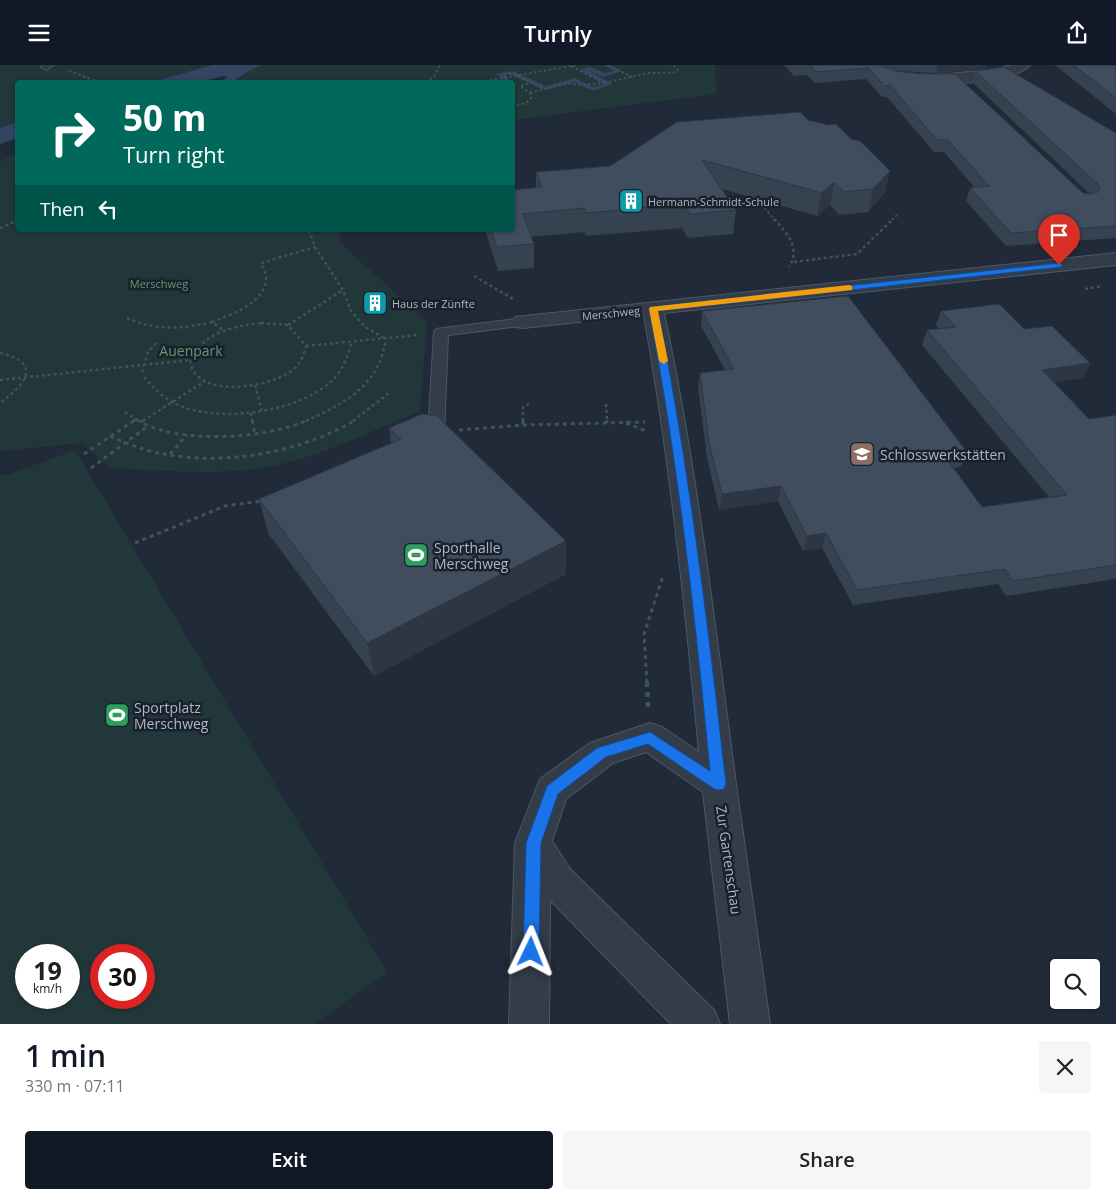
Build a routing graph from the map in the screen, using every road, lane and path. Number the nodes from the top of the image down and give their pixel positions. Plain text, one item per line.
1 (440, 65) edge
2 (576, 65) edge
3 (608, 65) edge
4 (670, 65) edge
5 (870, 65) edge
6 (1023, 65) edge
7 (570, 66) edge
8 (66, 70) dead end
9 (518, 76) junction
10 (633, 77) junction
11 (955, 77) junction
12 (506, 78) junction
13 (93, 80) edge
14 (429, 80) edge
15 (494, 80) edge
16 (532, 83) junction
17 (604, 83) junction
18 (545, 89) junction
19 (970, 91) edge
20 (530, 93) junction
21 (515, 106) edge
22 (761, 204) dead end
23 (897, 215) dead end
24 (15, 222) edge
25 (0, 229) edge
26 (310, 232) edge
27 (315, 247) junction
28 (1116, 259) edge
29 (794, 262) junction
30 (789, 267) dead end
31 (474, 275) dead end
32 (343, 290) junction
33 (653, 309) junction
34 (127, 318) dead end
35 (212, 322) junction
36 (526, 322) junction
37 (288, 325) junction
38 (223, 330) junction
39 (441, 332) junction
40 (386, 339) junction
41 (158, 341) dead end
42 (352, 342) junction
43 (306, 346) junction
44 (0, 353) edge
45 (190, 359) junction
46 (143, 365) junction
47 (142, 372) dead end
48 (26, 377) junction
49 (144, 377) dead end
50 (0, 380) edge
51 (205, 381) junction
52 (255, 385) junction
53 (389, 393) dead end
54 (0, 403) edge
55 (171, 403) junction
56 (530, 404) dead end
57 (606, 404) dead end
58 (262, 410) junction
59 (125, 412) dead end
60 (251, 413) junction
61 (136, 419) junction
62 (141, 422) junction
63 (674, 422) junction
64 (607, 423) junction
65 (523, 425) junction
66 (149, 426) junction
67 (436, 431) joint
68 (255, 434) junction
69 (187, 435) junction
70 (110, 437) junction
71 (124, 444) junction
72 (84, 454) dead end
73 (170, 455) junction
74 (91, 468) dead end
75 (270, 498) edge
76 (135, 543) dead end
77 (692, 556) junction
78 (650, 737) junction
79 (719, 784) junction
80 (533, 843) junction
81 (529, 1024) edge
82 (700, 1024) edge
83 (750, 1024) edge

1 - 14 path
2 - 7 path
3 - 10 path
4 - 10 path
5 - 11 street
6 - 11 street
7 - 9 path
7 - 17 path
8 - 13 path
9 - 12 path
9 - 12 path
9 - 16 path
10 - 17 path
11 - 19 street
12 - 15 path
16 - 18 path
16 - 20 path
17 - 18 path
18 - 20 path
20 - 21 path
22 - 29 path
23 - 29 path
24 - 25 path
26 - 27 path
27 - 32 path
27 - 35 path
28 - 33 street, Merschweg
29 - 30 path
31 - 36 path
32 - 37 path
32 - 40 path
33 - 36 street, Merschweg
33 - 63 street, Zur Gartenschau
34 - 35 path
35 - 38 path
36 - 39 lane
37 - 38 path
37 - 43 path
38 - 45 path
39 - 40 path
39 - 67 lane
40 - 42 path
40 - 68 path
41 - 46 path
42 - 43 path
42 - 58 path
43 - 52 path
44 - 48 path
45 - 46 path
45 - 51 path
46 - 47 path
46 - 48 path
48 - 50 path
48 - 54 path
49 - 55 path
51 - 52 path
51 - 55 path
52 - 58 path
53 - 73 path
55 - 60 path
55 - 62 path
56 - 65 path
57 - 64 path
58 - 60 path
59 - 61 path
60 - 68 path
61 - 62 path
61 - 70 path
62 - 66 path
63 - 64 path
63 - 77 street, Zur Gartenschau
64 - 65 path
65 - 67 path
66 - 69 path
66 - 71 path
68 - 69 path
69 - 73 path
70 - 71 path
70 - 72 path
71 - 73 path
71 - 74 path
75 - 76 path
77 - 78 path
77 - 79 street, Zur Gartenschau
78 - 79 street
78 - 80 street
79 - 83 street, Zur Gartenschau
80 - 81 street
80 - 82 street

